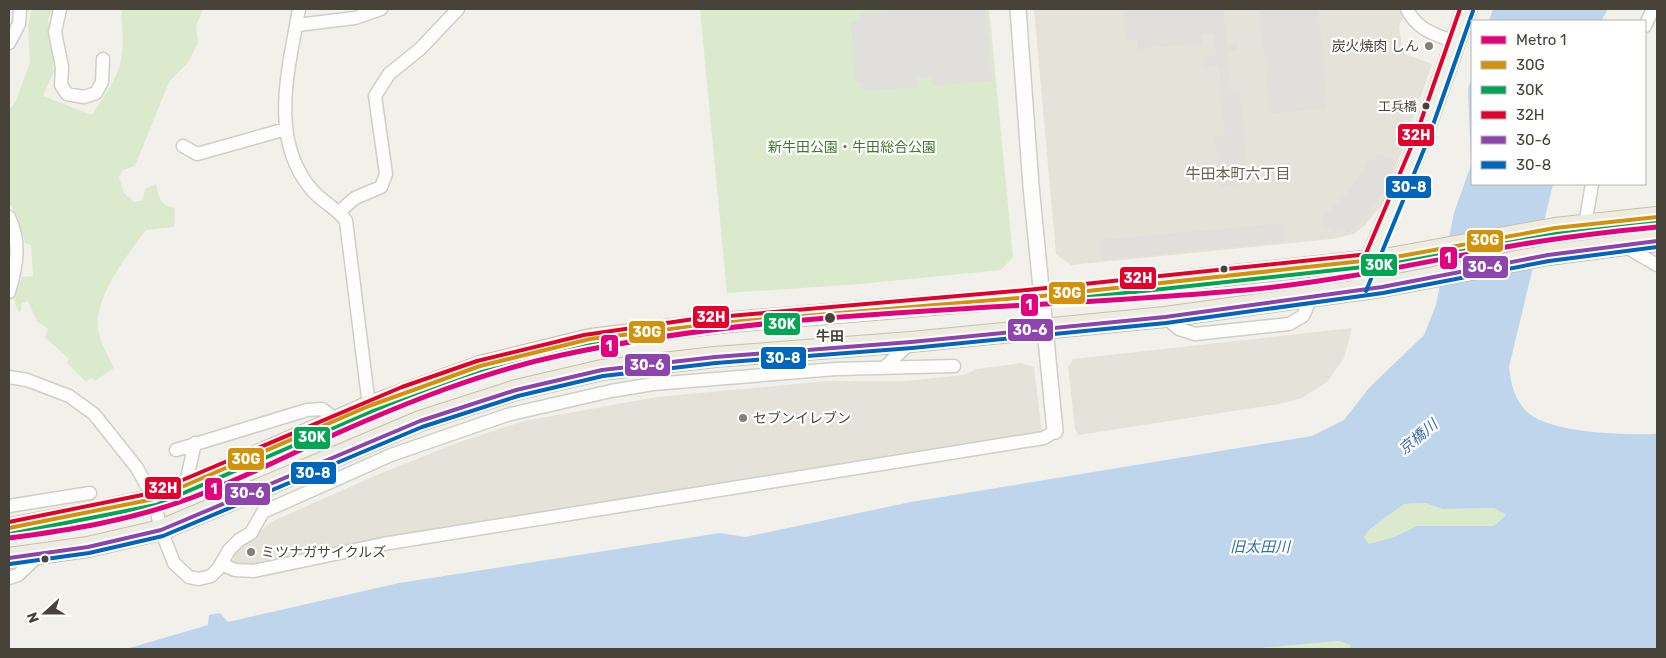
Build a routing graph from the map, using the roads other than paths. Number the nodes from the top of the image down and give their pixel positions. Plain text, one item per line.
1 (20, 9) edge
2 (60, 9) edge
3 (300, 9) edge
4 (382, 9) edge
5 (458, 9) edge
6 (1018, 9) edge
7 (1407, 9) edge
8 (1467, 9) edge
9 (1653, 9) edge
10 (1646, 24) edge
11 (297, 25) junction
12 (1455, 42) junction
13 (9, 43) edge
14 (103, 59) dead end
15 (286, 129) junction
16 (183, 146) dead end
17 (1592, 185) edge
18 (340, 212) junction
19 (9, 216) edge
20 (1657, 217) edge
21 (1585, 225) junction
22 (1657, 241) edge
23 (1623, 245) junction
24 (1370, 260) junction
25 (1657, 265) edge
26 (1360, 289) junction
27 (9, 292) edge
28 (1042, 296) junction
29 (1046, 328) junction
30 (911, 342) junction
31 (715, 357) junction
32 (954, 366) dead end
33 (885, 367) junction
34 (9, 376) edge
35 (702, 380) junction
36 (516, 390) junction
37 (369, 406) junction
38 (507, 414) junction
39 (336, 420) junction
40 (1055, 431) joint
41 (195, 443) junction
42 (176, 450) dead end
43 (308, 469) junction
44 (334, 479) junction
45 (185, 487) junction
46 (90, 493) dead end
47 (154, 499) junction
48 (14, 506) edge
49 (31, 524) junction
50 (9, 528) edge
51 (161, 530) junction
52 (40, 555) junction
53 (9, 558) edge
54 (221, 564) junction
55 (9, 578) edge

1 - 13 street
2 - 14 street
3 - 11 street
4 - 11 street
5 - 18 street
6 - 28 street
7 - 12 street
8 - 12 main road
9 - 10 street
11 - 15 street
12 - 24 main road
15 - 16 street
15 - 18 street
17 - 21 street
18 - 37 street
19 - 27 street
20 - 21 highway
21 - 24 highway
22 - 23 highway
23 - 25 street
23 - 26 highway
24 - 26 main road
24 - 28 highway
26 - 29 highway
28 - 29 street
28 - 37 highway
29 - 30 highway
29 - 40 street
30 - 31 highway
30 - 33 street
31 - 35 street
31 - 36 highway
32 - 33 street
33 - 35 street
34 - 47 street
35 - 38 street
36 - 38 street
36 - 43 highway
37 - 39 highway
38 - 44 street
39 - 41 street
39 - 45 highway
40 - 54 street
41 - 42 street
41 - 45 street
43 - 44 street
43 - 51 highway
44 - 54 street
45 - 47 highway
46 - 48 street
47 - 49 highway
47 - 51 street
48 - 49 street
49 - 50 highway
51 - 52 highway
51 - 54 street
52 - 53 highway
52 - 55 street

